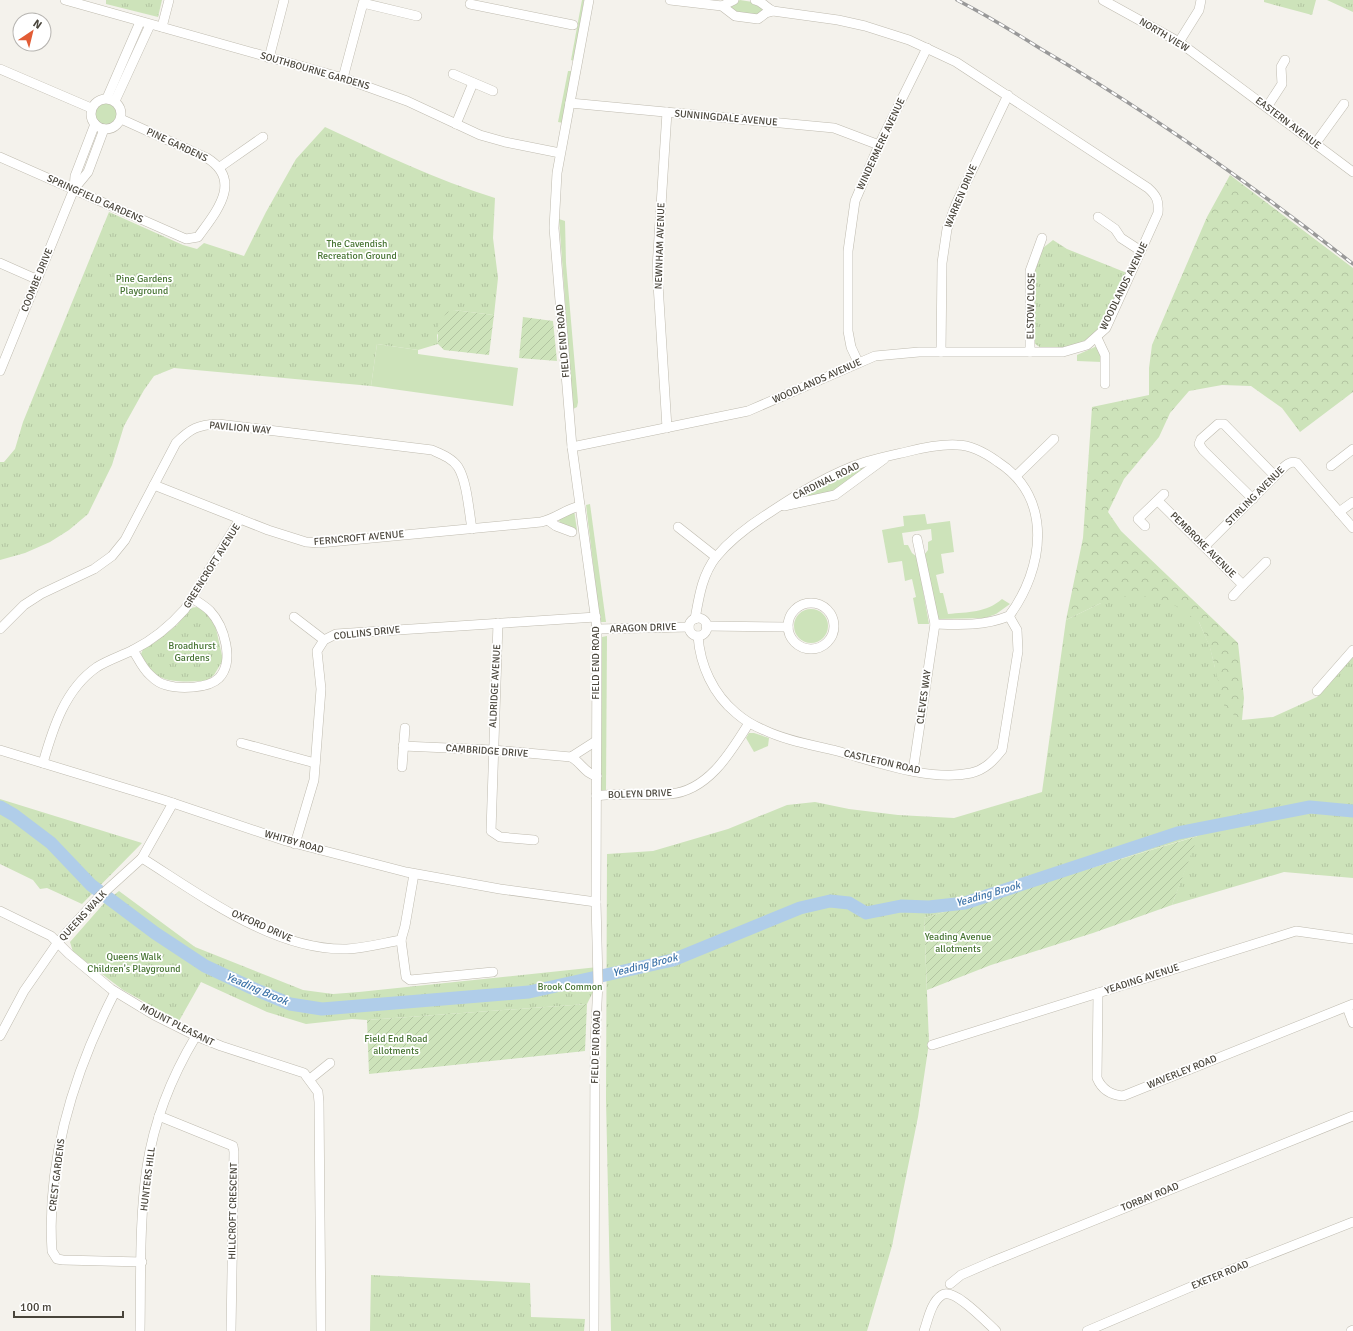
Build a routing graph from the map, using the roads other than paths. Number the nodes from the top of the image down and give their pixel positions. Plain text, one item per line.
1 (65, 0) edge
2 (169, 0) edge
3 (284, 0) edge
4 (590, 0) edge
5 (670, 0) edge
6 (734, 0) edge
7 (755, 0) edge
8 (1103, 0) edge
9 (1201, 0) edge
10 (360, 2) edge
11 (470, 4) dead end
12 (722, 6) junction
13 (773, 11) junction
14 (417, 16) dead end
15 (140, 22) junction
16 (150, 25) junction
17 (573, 25) dead end
18 (162, 27) junction
19 (1179, 42) junction
20 (927, 48) junction
21 (269, 58) junction
22 (1285, 60) dead end
23 (0, 69) edge
24 (453, 74) dead end
25 (1223, 75) joint
26 (343, 78) junction
27 (473, 83) junction
28 (493, 91) dead end
29 (1008, 95) junction
30 (111, 100) junction
31 (570, 103) junction
32 (1344, 104) dead end
33 (1267, 107) junction
34 (92, 108) junction
35 (667, 112) junction
36 (121, 119) junction
37 (95, 124) junction
38 (456, 124) junction
39 (104, 129) junction
40 (263, 137) dead end
41 (1315, 144) junction
42 (879, 145) junction
43 (560, 153) junction
44 (0, 157) edge
45 (220, 167) junction
46 (1353, 172) edge
47 (74, 189) junction
48 (1098, 216) dead end
49 (1042, 238) dead end
50 (191, 240) joint
51 (1142, 251) junction
52 (0, 263) edge
53 (36, 280) junction
54 (1097, 338) junction
55 (941, 352) junction
56 (1030, 352) junction
57 (858, 362) junction
58 (0, 371) edge
59 (1105, 384) dead end
60 (667, 428) junction
61 (1054, 439) dead end
62 (572, 447) junction
63 (1353, 450) edge
64 (886, 457) junction
65 (1331, 466) dead end
66 (1016, 476) junction
67 (1275, 476) junction
68 (154, 485) junction
69 (1253, 499) junction
70 (1353, 502) edge
71 (580, 506) junction
72 (1339, 512) junction
73 (769, 513) junction
74 (240, 519) junction
75 (549, 521) junction
76 (1145, 526) dead end
77 (678, 527) dead end
78 (1353, 528) edge
79 (472, 529) junction
80 (572, 532) dead end
81 (917, 539) dead end
82 (1204, 546) junction
83 (716, 557) junction
84 (1266, 562) dead end
85 (1243, 585) junction
86 (1233, 596) dead end
87 (192, 598) junction
88 (1009, 616) junction
89 (294, 617) dead end
90 (596, 617) junction
91 (695, 619) junction
92 (498, 623) junction
93 (935, 624) junction
94 (689, 626) junction
95 (706, 626) junction
96 (788, 627) junction
97 (0, 629) edge
98 (597, 629) junction
99 (698, 636) junction
100 (324, 640) junction
101 (133, 650) junction
102 (1353, 650) edge
103 (1316, 690) dead end
104 (749, 723) junction
105 (405, 728) dead end
106 (596, 741) junction
107 (241, 743) dead end
108 (404, 746) junction
109 (0, 750) edge
110 (493, 750) junction
111 (571, 758) junction
112 (43, 763) junction
113 (315, 763) junction
114 (402, 767) dead end
115 (913, 771) junction
116 (597, 776) junction
117 (596, 796) junction
118 (173, 803) junction
119 (534, 840) dead end
120 (295, 844) junction
121 (142, 858) junction
122 (414, 874) junction
123 (596, 902) junction
124 (0, 911) edge
125 (1353, 939) edge
126 (401, 940) junction
127 (58, 942) junction
128 (493, 972) dead end
129 (115, 992) junction
130 (1098, 993) junction
131 (1350, 1005) edge
132 (1353, 1022) edge
133 (0, 1036) edge
134 (196, 1036) junction
135 (932, 1045) dead end
136 (330, 1063) dead end
137 (310, 1079) junction
138 (159, 1116) junction
139 (1353, 1116) edge
140 (1353, 1222) edge
141 (142, 1262) junction
142 (950, 1284) dead end
143 (140, 1331) edge
144 (231, 1331) edge
145 (321, 1331) edge
146 (594, 1331) edge
147 (924, 1331) edge
148 (996, 1331) edge
149 (1087, 1331) edge

1 - 15 street, SOUTHBOURNE GARDENS
2 - 18 street
3 - 21 street
4 - 31 street, FIELD END ROAD
5 - 12 street
6 - 12 street
7 - 13 street, WOODLANDS AVENUE
8 - 19 street, NORTH VIEW
9 - 19 street
10 - 14 street
10 - 26 street
11 - 17 street
12 - 13 street
13 - 20 street, WOODLANDS AVENUE
15 - 16 street, SOUTHBOURNE GARDENS
15 - 30 street
16 - 18 street, SOUTHBOURNE GARDENS
16 - 30 street
18 - 21 street, SOUTHBOURNE GARDENS
19 - 25 street, NORTH VIEW
20 - 29 street, WOODLANDS AVENUE
20 - 42 street, WINDERMERE AVENUE
21 - 26 street, SOUTHBOURNE GARDENS
22 - 33 street
23 - 34 street
24 - 27 street
25 - 33 street, EASTERN AVENUE
26 - 38 street, SOUTHBOURNE GARDENS
27 - 28 street
27 - 38 street
29 - 51 street, WOODLANDS AVENUE
29 - 55 street, WARREN DRIVE
30 - 34 street
30 - 36 street
31 - 35 street, SUNNINGDALE AVENUE
31 - 43 street, FIELD END ROAD
32 - 41 street
33 - 41 street, EASTERN AVENUE
34 - 37 street
35 - 42 street, SUNNINGDALE AVENUE
35 - 60 street, NEWNHAM AVENUE
36 - 39 street
36 - 45 street, PINE GARDENS
37 - 39 street
37 - 47 street, COOMBE DRIVE
38 - 43 street, SOUTHBOURNE GARDENS
39 - 47 street, COOMBE DRIVE
40 - 45 street
41 - 46 street, EASTERN AVENUE
42 - 57 street, WINDERMERE AVENUE
43 - 62 street, FIELD END ROAD
44 - 47 street, SPRINGFIELD GARDENS
45 - 50 street, PINE GARDENS
47 - 50 street, SPRINGFIELD GARDENS
47 - 53 street, COOMBE DRIVE
48 - 51 street
49 - 56 street, ELSTOW CLOSE
51 - 54 street, WOODLANDS AVENUE
52 - 53 street
53 - 58 street, COOMBE DRIVE
54 - 56 street, WOODLANDS AVENUE
54 - 59 street
55 - 56 street, WOODLANDS AVENUE
55 - 57 street, WOODLANDS AVENUE
57 - 60 street, WOODLANDS AVENUE
60 - 62 street, WOODLANDS AVENUE
61 - 66 street
62 - 71 street, FIELD END ROAD
63 - 65 street
64 - 66 street, CARDINAL ROAD
64 - 73 street, CARDINAL ROAD
64 - 73 street, CARDINAL ROAD
66 - 88 street, CARDINAL ROAD
67 - 69 street, STIRLING AVENUE
67 - 69 street
67 - 72 street, STIRLING AVENUE
68 - 74 street, FERNCROFT AVENUE
68 - 79 street, PAVILION WAY
68 - 97 street, PAVILION WAY
69 - 82 street, STIRLING AVENUE
70 - 72 street
71 - 75 street, FERNCROFT AVENUE
71 - 90 street, FIELD END ROAD
72 - 78 street, STIRLING AVENUE
73 - 83 street, CARDINAL ROAD
74 - 79 street, FERNCROFT AVENUE
74 - 87 street, GREENCROFT AVENUE
75 - 79 street, FERNCROFT AVENUE
75 - 80 street
76 - 82 street, PEMBROKE AVENUE
77 - 83 street
81 - 93 street
82 - 85 street, PEMBROKE AVENUE
83 - 91 street, CARDINAL ROAD
84 - 85 street, PEMBROKE AVENUE
85 - 86 street
87 - 101 street, GREENCROFT AVENUE
87 - 101 street
88 - 93 street
88 - 115 street, CASTLETON ROAD
89 - 100 street
90 - 92 street, COLLINS DRIVE
90 - 98 street, FIELD END ROAD
91 - 94 street
91 - 95 street
92 - 100 street, COLLINS DRIVE
92 - 110 street, ALDRIDGE AVENUE
93 - 115 street, CLEVES WAY
94 - 98 street, ARAGON DRIVE
94 - 99 street
95 - 96 street
95 - 99 street
96 - 96 street
98 - 106 street, FIELD END ROAD
99 - 104 street, CASTLETON ROAD
100 - 113 street, COLLINS DRIVE
101 - 112 street, GREENCROFT AVENUE
102 - 103 street
104 - 115 street, CASTLETON ROAD
104 - 117 street, BOLEYN DRIVE
105 - 108 street
106 - 111 street
106 - 116 street, FIELD END ROAD
107 - 113 street
108 - 110 street, CAMBRIDGE DRIVE
108 - 114 street
109 - 112 street, WHITBY ROAD
110 - 111 street, CAMBRIDGE DRIVE
110 - 119 street, ALDRIDGE AVENUE
111 - 116 street
112 - 118 street, WHITBY ROAD
113 - 120 street, COLLINS DRIVE
116 - 117 street, FIELD END ROAD
117 - 123 street, FIELD END ROAD
118 - 120 street, WHITBY ROAD
118 - 121 street, QUEENS WALK
120 - 122 street, WHITBY ROAD
121 - 126 street, OXFORD DRIVE
121 - 127 street, QUEENS WALK
122 - 123 street, WHITBY ROAD
122 - 126 street
123 - 146 street, FIELD END ROAD
124 - 127 street, MOUNT PLEASANT
125 - 130 street, YEADING AVENUE
126 - 128 street
127 - 129 street, MOUNT PLEASANT
127 - 133 street, QUEENS WALK
129 - 134 street, MOUNT PLEASANT
129 - 141 street, CREST GARDENS
130 - 131 street, WAVERLEY ROAD
130 - 135 street, YEADING AVENUE
131 - 132 street
134 - 137 street, MOUNT PLEASANT
134 - 138 street, HUNTERS HILL
136 - 137 street
137 - 145 street
138 - 141 street, HUNTERS HILL
138 - 144 street, HILLCROFT CRESCENT
139 - 142 street, TORBAY ROAD
140 - 149 street, EXETER ROAD
141 - 143 street, HUNTERS HILL
147 - 148 street

